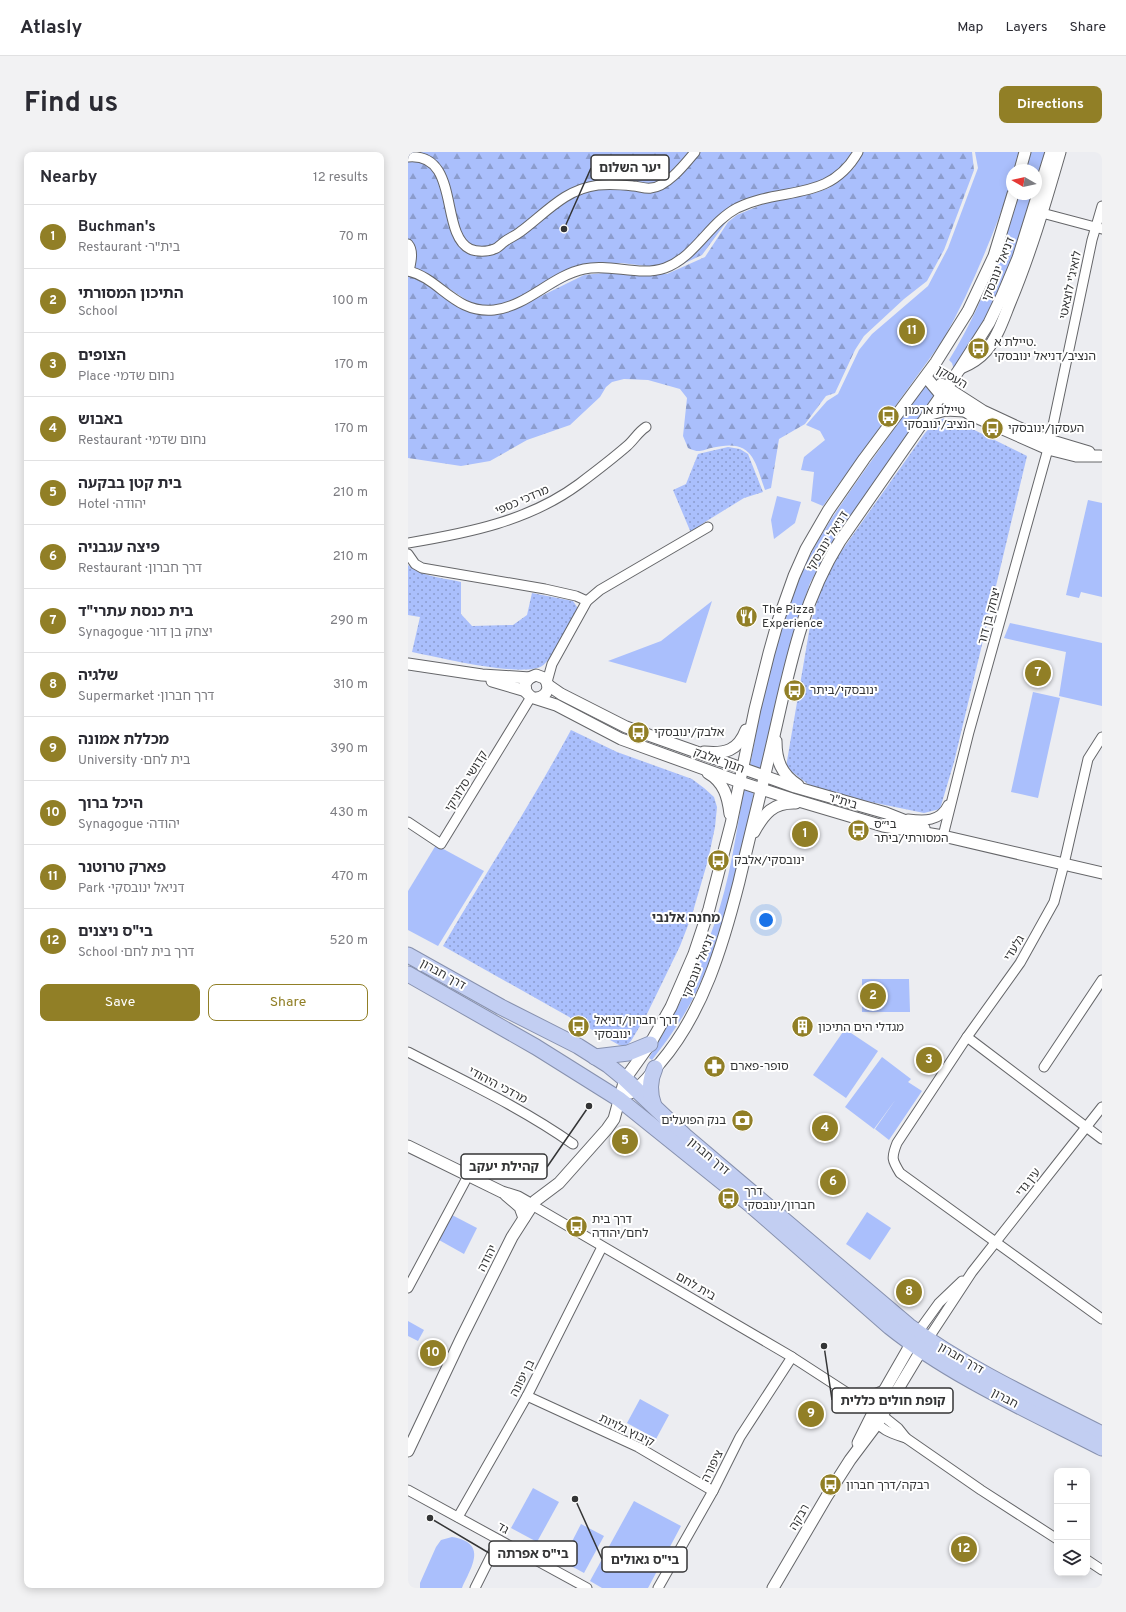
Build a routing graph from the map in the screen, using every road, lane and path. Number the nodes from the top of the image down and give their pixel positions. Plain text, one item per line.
1 (695, 152) edge
2 (858, 152) edge
3 (1025, 152) edge
4 (1051, 152) edge
5 (1060, 152) edge
6 (408, 157) edge
7 (1022, 164) edge
8 (1012, 200) edge
9 (1102, 206) edge
10 (1042, 213) junction
11 (1099, 228) edge
12 (408, 244) edge
13 (409, 271) edge
14 (959, 370) junction
15 (926, 377) junction
16 (944, 391) junction
17 (964, 411) junction
18 (927, 415) junction
19 (646, 428) dead end
20 (1049, 445) junction
21 (1101, 457) edge
22 (708, 527) dead end
23 (408, 543) edge
24 (408, 554) edge
25 (587, 601) junction
26 (408, 664) edge
27 (456, 672) junction
28 (541, 680) junction
29 (531, 695) junction
30 (755, 709) junction
31 (777, 720) junction
32 (1102, 737) edge
33 (692, 751) junction
34 (682, 761) junction
35 (742, 768) junction
36 (764, 776) junction
37 (740, 782) junction
38 (761, 789) junction
39 (954, 789) junction
40 (807, 790) junction
41 (804, 803) junction
42 (895, 816) junction
43 (936, 819) joint
44 (408, 822) edge
45 (731, 824) junction
46 (943, 836) junction
47 (748, 844) junction
48 (1064, 864) junction
49 (1102, 873) edge
50 (408, 955) edge
51 (408, 974) edge
52 (1102, 980) edge
53 (967, 1037) junction
54 (650, 1044) junction
55 (408, 1052) edge
56 (595, 1057) junction
57 (1044, 1067) dead end
58 (655, 1068) junction
59 (625, 1079) junction
60 (636, 1090) junction
61 (619, 1099) junction
62 (654, 1106) junction
63 (1102, 1107) edge
64 (1086, 1127) junction
65 (1102, 1139) edge
66 (574, 1144) dead end
67 (408, 1146) edge
68 (469, 1174) junction
69 (502, 1192) junction
70 (532, 1205) junction
71 (524, 1218) junction
72 (997, 1242) junction
73 (602, 1247) junction
74 (408, 1288) edge
75 (1102, 1319) edge
76 (920, 1341) junction
77 (792, 1357) junction
78 (884, 1391) junction
79 (527, 1396) junction
80 (854, 1398) junction
81 (878, 1417) junction
82 (411, 1434) edge
83 (1102, 1434) edge
84 (1102, 1448) edge
85 (408, 1451) edge
86 (408, 1490) edge
87 (713, 1491) junction
88 (458, 1517) junction
89 (1054, 1537) edge
90 (499, 1540) junction
91 (1090, 1562) edge
92 (1102, 1570) edge
93 (582, 1587) edge
94 (474, 1588) edge
95 (658, 1588) edge
96 (773, 1588) edge

1 - 6 street
2 - 13 street
3 - 7 street
4 - 14 street, דניאל ינובסקי
5 - 10 street
8 - 15 street, דניאל ינובסקי
9 - 11 street, לואיג'י לוצאטי
10 - 11 street
10 - 14 street
11 - 20 street, לואיג'י לוצאטי
12 - 13 street
14 - 16 street, דניאל ינובסקי
15 - 16 street, העסקן
15 - 30 street, דניאל ינובסקי
16 - 17 street, העסקן
16 - 18 street, דניאל ינובסקי
16 - 20 street, העסקן
17 - 18 street
17 - 20 street, העסקן
18 - 31 street, דניאל ינובסקי
19 - 23 street, מרדכי כספי
20 - 21 street, העסקן
20 - 39 street, יצחק בן דור
22 - 25 street
24 - 25 street
25 - 28 street
26 - 27 street, חנוך אלבק
27 - 28 street, חנוך אלבק
27 - 29 street, חנוך אלבק
28 - 29 street
28 - 29 street
28 - 33 street, חנוך אלבק
29 - 34 street, חנוך אלבק
29 - 44 street, קדושי סלוניקי
30 - 33 street
30 - 35 street, דניאל ינובסקי
31 - 36 street, דניאל ינובסקי
31 - 40 street
32 - 48 street, גלעדי
33 - 35 street, חנוך אלבק
34 - 37 street, חנוך אלבק
34 - 45 street
35 - 36 street, חנוך אלבק
35 - 37 street, דניאל ינובסקי
36 - 38 street, דניאל ינובסקי
36 - 40 street, בית"ר
37 - 38 street, חנוך אלבק
37 - 45 street, דניאל ינובסקי
38 - 41 street, בית"ר
38 - 47 street, דניאל ינובסקי
39 - 43 street, יצחק בן דור
39 - 46 street, יצחק בן דור
40 - 42 street, בית"ר
41 - 46 street, בית"ר
41 - 47 street
42 - 43 street, בית"ר
42 - 46 street, בית"ר
45 - 54 street, דניאל ינובסקי
46 - 48 street, בית"ר
47 - 58 street, דניאל ינובסקי
48 - 49 street, בית"ר
48 - 53 street, גלעדי
50 - 56 highway, דרך חברון
51 - 61 highway, דרך חברון
52 - 57 street
53 - 64 street
53 - 72 street, גלעדי
54 - 56 highway
54 - 59 street, דניאל ינובסקי
55 - 66 street, מרדכי היהודי
56 - 59 highway, דרך חברון
58 - 60 street, דניאל ינובסקי
58 - 62 highway
59 - 60 highway, דרך חברון
59 - 61 street, דניאל ינובסקי
60 - 61 street, דניאל ינובסקי
60 - 62 highway, דרך חברון
61 - 70 street, יהודה
61 - 76 highway, דרך חברון
62 - 76 highway, דרך חברון
63 - 64 street, עין גדי
64 - 65 street
64 - 72 street, עין גדי
67 - 68 street, בית לחם
68 - 69 street, בית לחם
68 - 74 street
69 - 70 street, בית לחם
69 - 71 street, בית לחם
70 - 71 street, יהודה
70 - 73 street, בית לחם
71 - 82 street, יהודה
72 - 75 street
72 - 76 street, עין גדי
73 - 77 street, בית לחם
73 - 79 street, בן יפונה
76 - 78 street, רבקה
76 - 81 street, רבקה
76 - 83 highway, דרך חברון
76 - 84 highway, חברון
77 - 80 street, בית לחם
77 - 87 street, ציפורה
78 - 80 street
78 - 81 street, רבקה
79 - 87 street, קיבוץ גלויות
79 - 88 street, בן יפונה
80 - 81 street, בית לחם
81 - 89 street, בית לחם
81 - 96 street, רבקה
82 - 85 street, יהודה
86 - 88 street, גד
87 - 95 street, ציפורה
88 - 90 street, גד
90 - 93 street, גד
90 - 94 street
91 - 92 street

